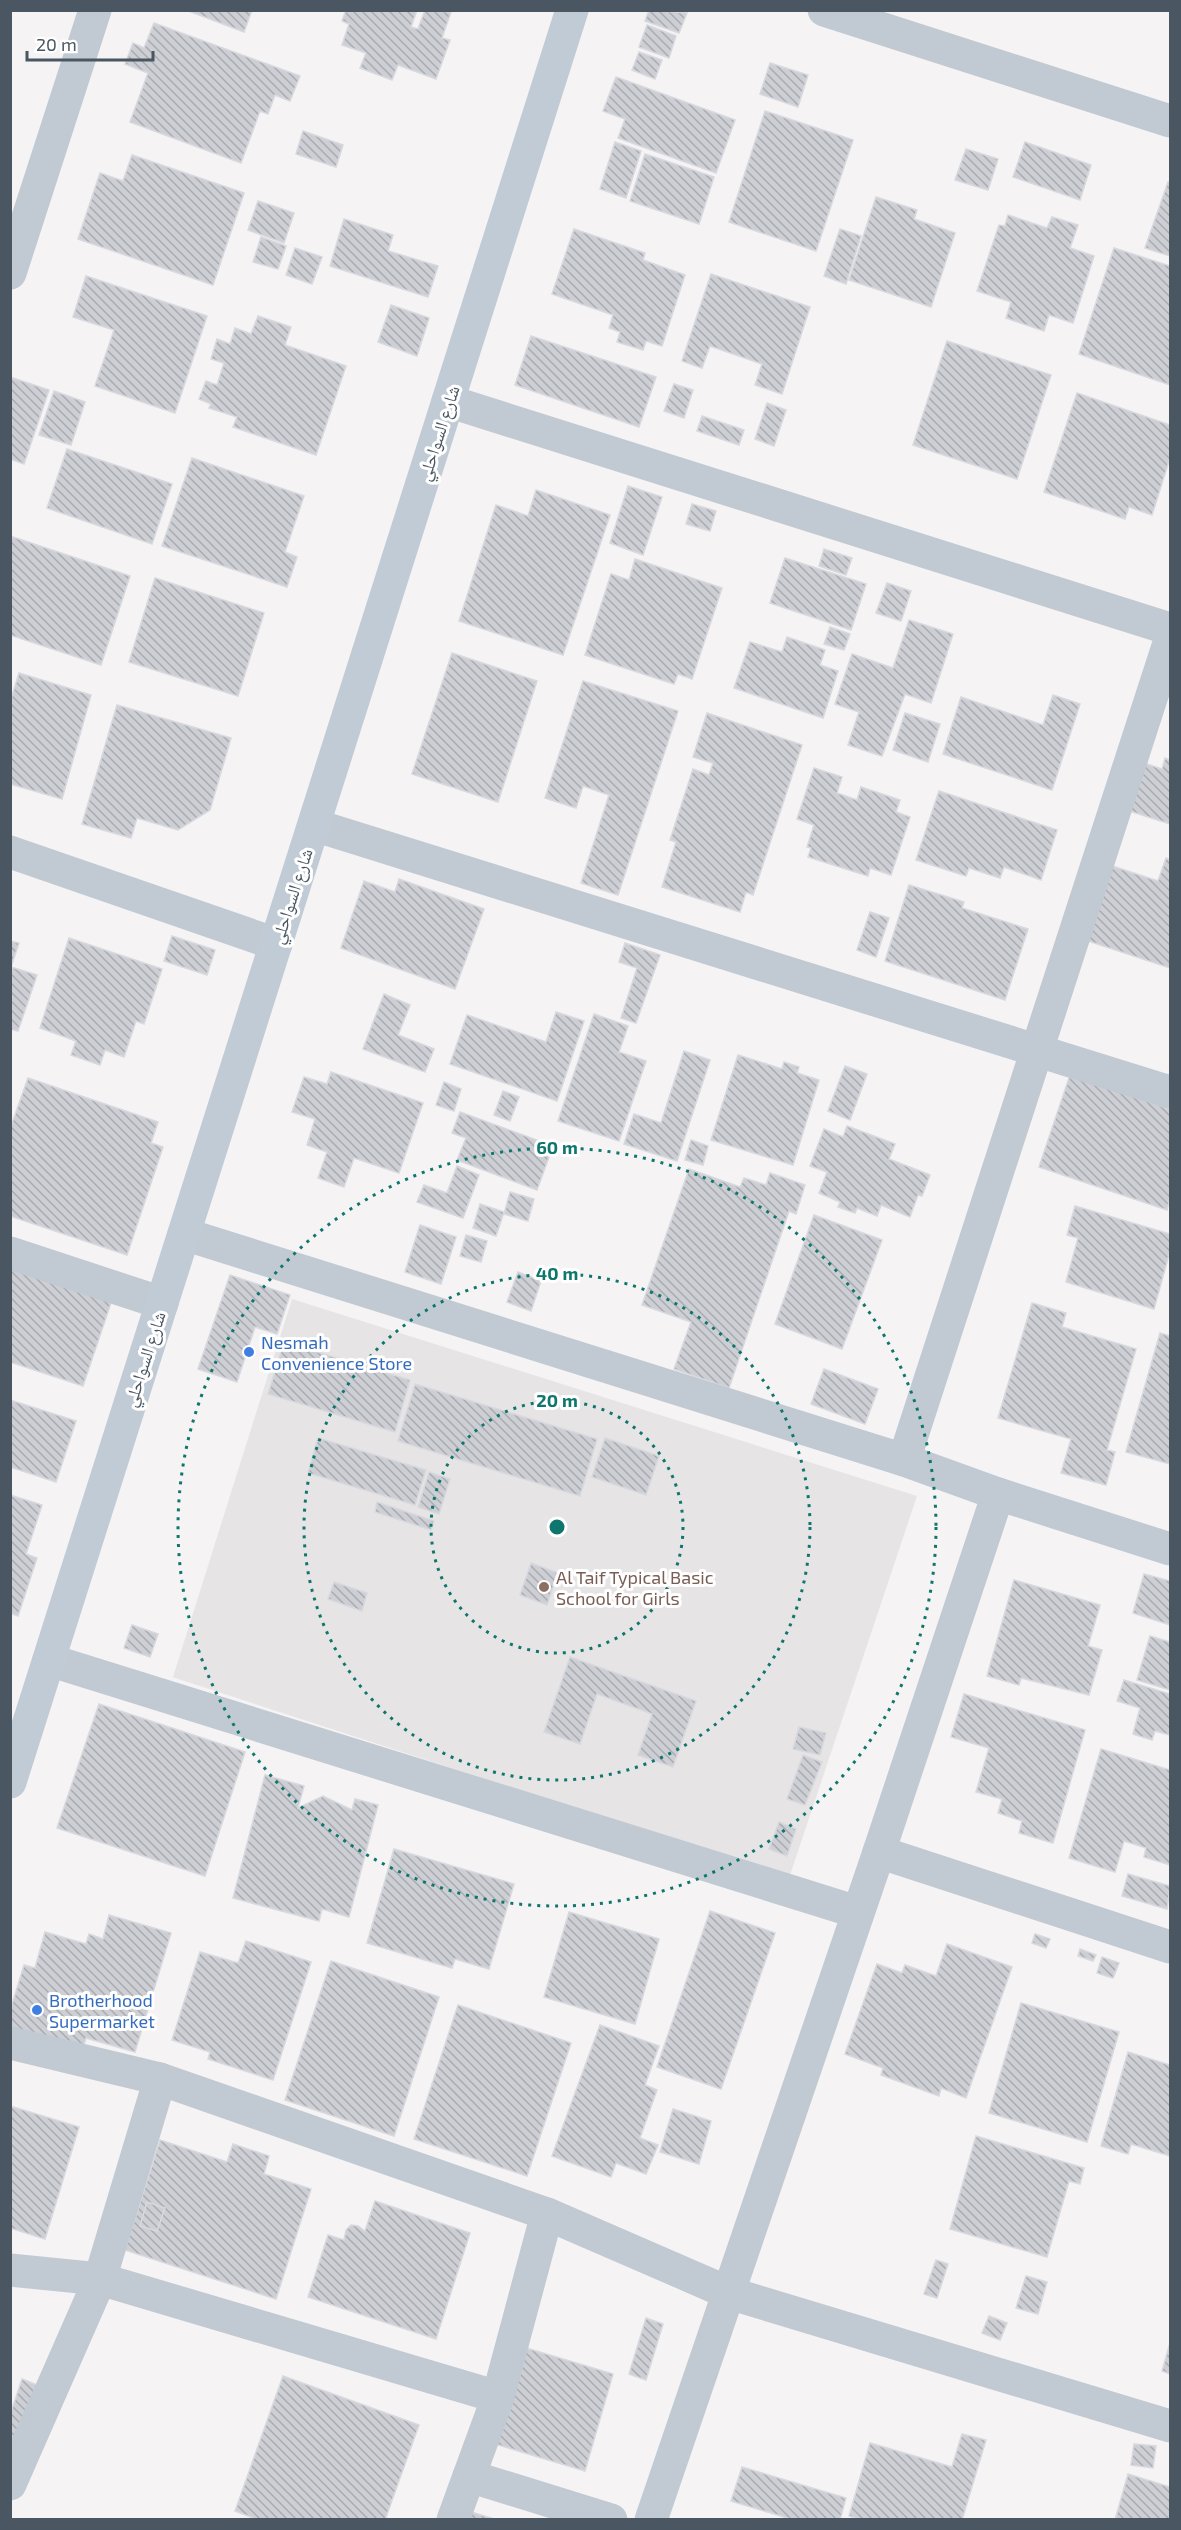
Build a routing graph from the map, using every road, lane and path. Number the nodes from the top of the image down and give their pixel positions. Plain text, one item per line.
1 (95, 10) edge
2 (572, 10) edge
3 (824, 10) edge
4 (1170, 121) edge
5 (10, 273) edge
6 (448, 400) junction
7 (1170, 629) edge
8 (1170, 640) edge
9 (314, 825) junction
10 (10, 852) edge
11 (276, 944) junction
12 (1037, 1050) junction
13 (1170, 1092) edge
14 (184, 1234) junction
15 (10, 1253) edge
16 (162, 1303) junction
17 (904, 1460) junction
18 (998, 1494) junction
19 (1170, 1549) edge
20 (49, 1660) junction
21 (20, 1717) edge
22 (10, 1782) edge
23 (879, 1852) junction
24 (857, 1912) junction
25 (1170, 1947) edge
26 (10, 2043) edge
27 (160, 2079) junction
28 (547, 2214) junction
29 (10, 2270) edge
30 (100, 2279) junction
31 (729, 2293) junction
32 (498, 2397) junction
33 (1170, 2426) edge
34 (469, 2476) junction
35 (10, 2484) edge
36 (453, 2520) edge
37 (611, 2520) edge
38 (651, 2520) edge

1 - 5 street
2 - 6 street, شارع السواحلي
3 - 4 street
6 - 7 street
6 - 9 street, شارع السواحلي
8 - 12 street
9 - 11 street, شارع السواحلي
9 - 12 street
10 - 11 street
11 - 14 street, شارع السواحلي
12 - 13 street
12 - 17 street
14 - 16 street, شارع السواحلي
14 - 17 street
15 - 16 street
16 - 20 street, شارع السواحلي
17 - 18 street
18 - 19 street
18 - 23 street
20 - 21 street, شارع السواحلي
20 - 24 street
21 - 22 street, شارع السواحلي
23 - 24 street
23 - 25 street
24 - 31 street
26 - 27 street
27 - 28 street
27 - 30 street
28 - 31 street
28 - 32 street
29 - 30 street
30 - 32 street
30 - 35 street
31 - 33 street
31 - 38 street
32 - 34 street
34 - 36 street
34 - 37 street

